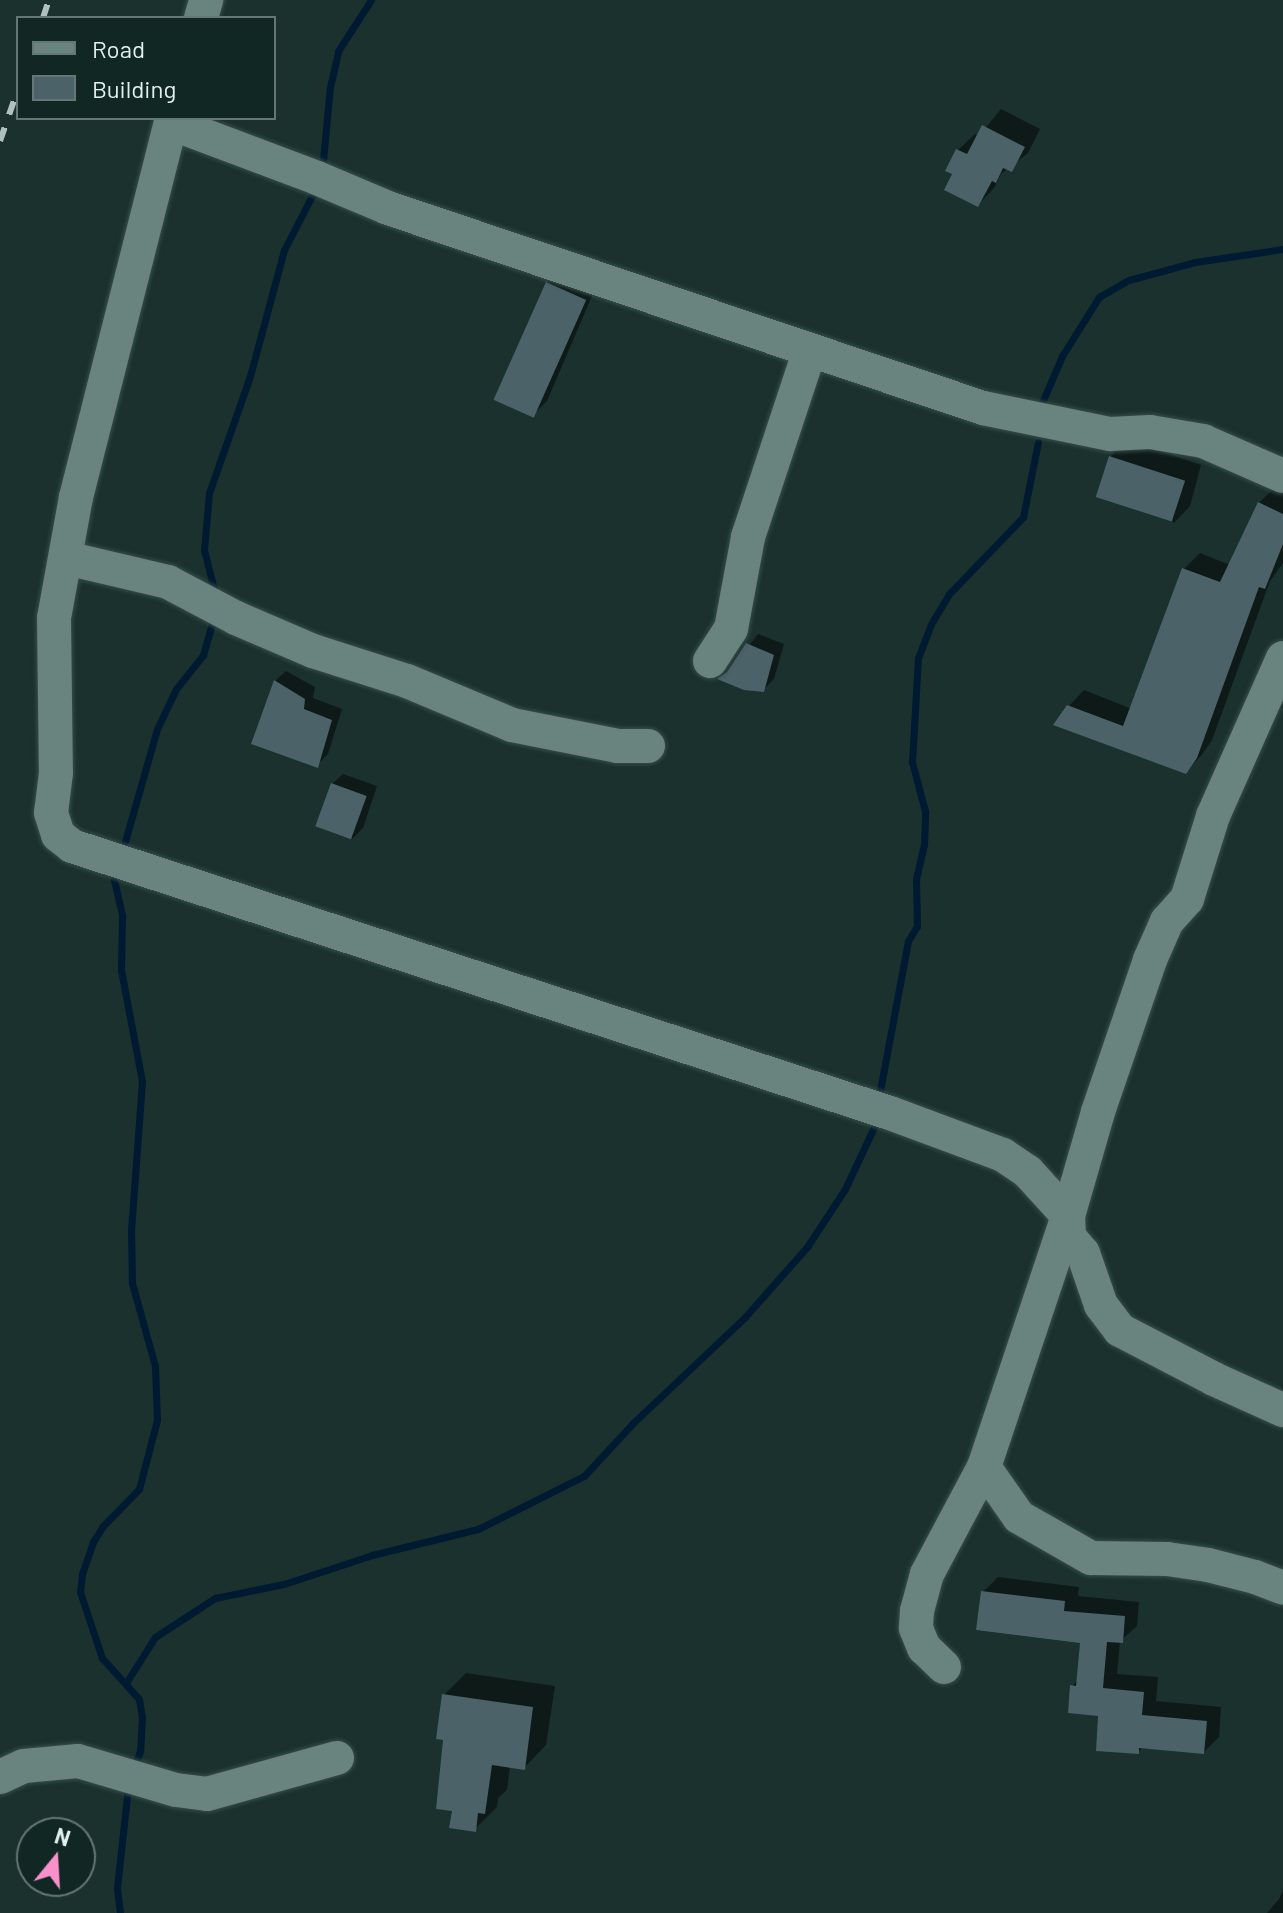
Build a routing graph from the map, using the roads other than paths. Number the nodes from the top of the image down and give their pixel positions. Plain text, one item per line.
1 (172, 121) edge
2 (810, 350) junction
3 (1283, 476) edge
4 (66, 558) junction
5 (1283, 658) edge
6 (710, 661) dead end
7 (648, 746) dead end
8 (1068, 1216) junction
9 (1283, 1410) edge
10 (984, 1467) junction
11 (1283, 1588) edge
12 (944, 1667) dead end
13 (337, 1758) dead end
14 (0, 1777) edge

1 - 2 street
1 - 4 street
2 - 3 street
2 - 6 street
4 - 7 street
4 - 8 street
5 - 8 street
8 - 9 street
8 - 10 street
10 - 11 street
10 - 12 street
13 - 14 street

